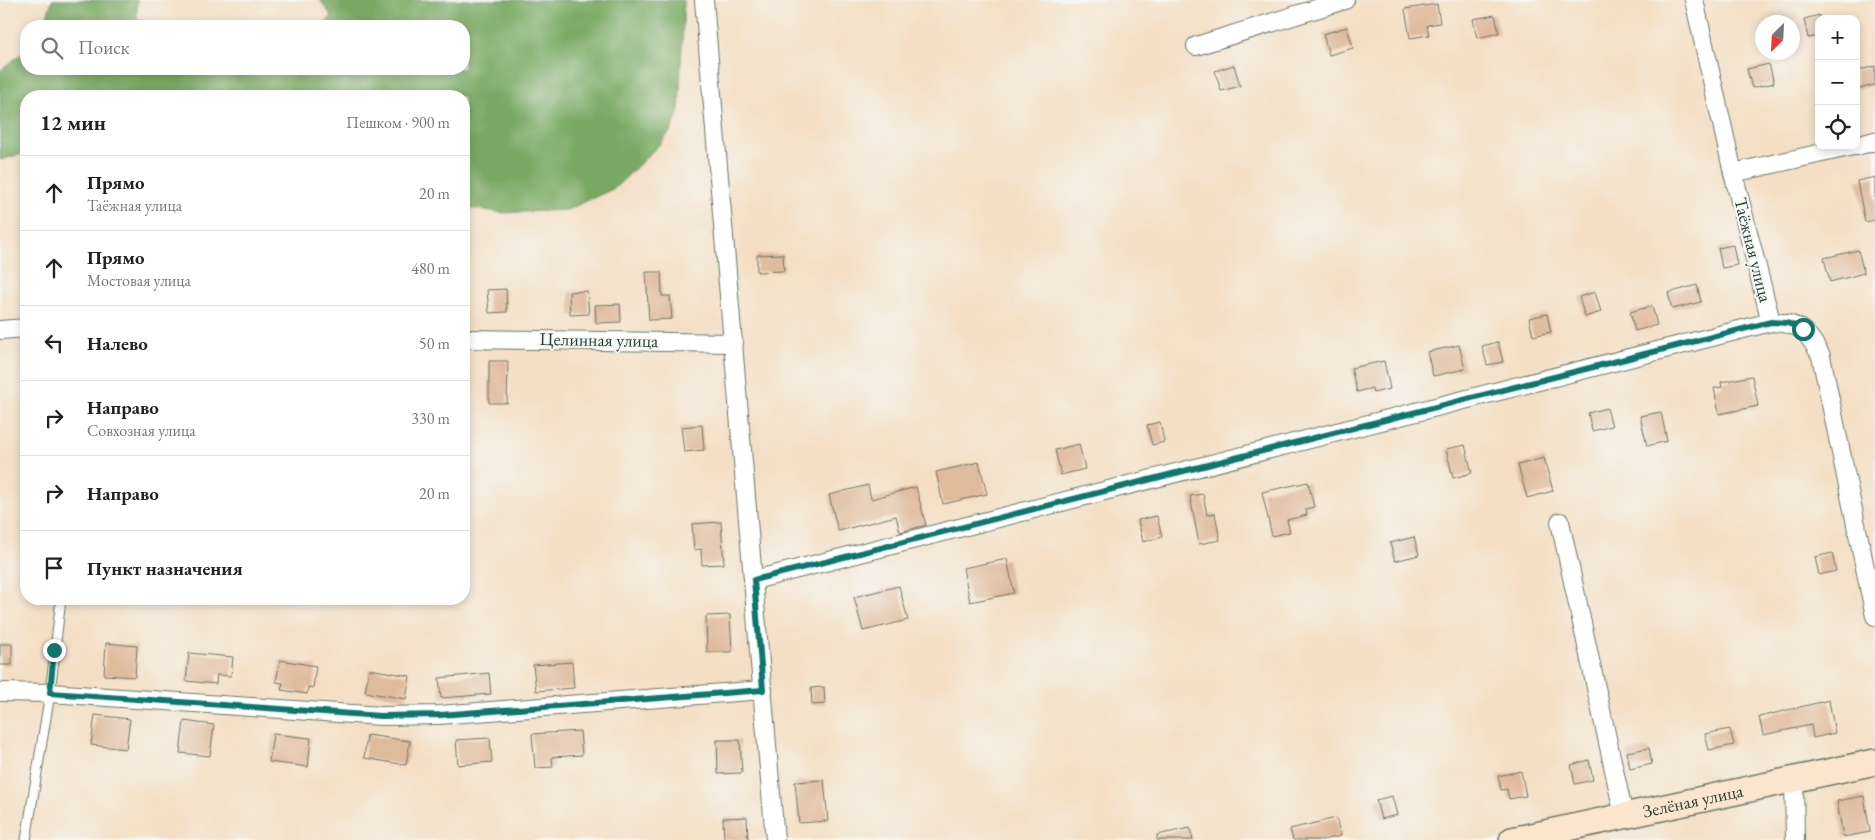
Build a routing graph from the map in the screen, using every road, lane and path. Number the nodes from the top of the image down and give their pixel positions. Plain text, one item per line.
1 (704, 0) edge
2 (1345, 0) edge
3 (1694, 0) edge
4 (1196, 46) dead end
5 (1875, 142) edge
6 (1860, 145) edge
7 (1837, 150) edge
8 (1733, 173) junction
9 (1771, 322) junction
10 (20, 328) edge
11 (0, 330) edge
12 (470, 339) edge
13 (734, 343) junction
14 (1560, 522) dead end
15 (754, 580) junction
16 (60, 605) edge
17 (1875, 616) edge
18 (763, 690) junction
19 (0, 692) edge
20 (50, 693) junction
21 (1875, 762) edge
22 (1794, 780) junction
23 (1624, 816) junction
24 (26, 840) edge
25 (775, 840) edge
26 (1512, 840) edge
27 (1795, 840) edge

1 - 13 street
2 - 4 street
3 - 8 street, Таёжная улица
5 - 6 street
7 - 8 street
8 - 9 street, Таёжная улица
9 - 15 street
9 - 17 street, Таёжная улица
10 - 11 street
12 - 13 street, Целинная улица
13 - 15 street
14 - 23 street
15 - 18 street
16 - 20 lane
18 - 20 street
18 - 25 street
19 - 20 street
20 - 24 lane
21 - 22 main road, Зелёная улица
22 - 23 main road, Зелёная улица
22 - 27 street
23 - 26 main road, Зелёная улица

